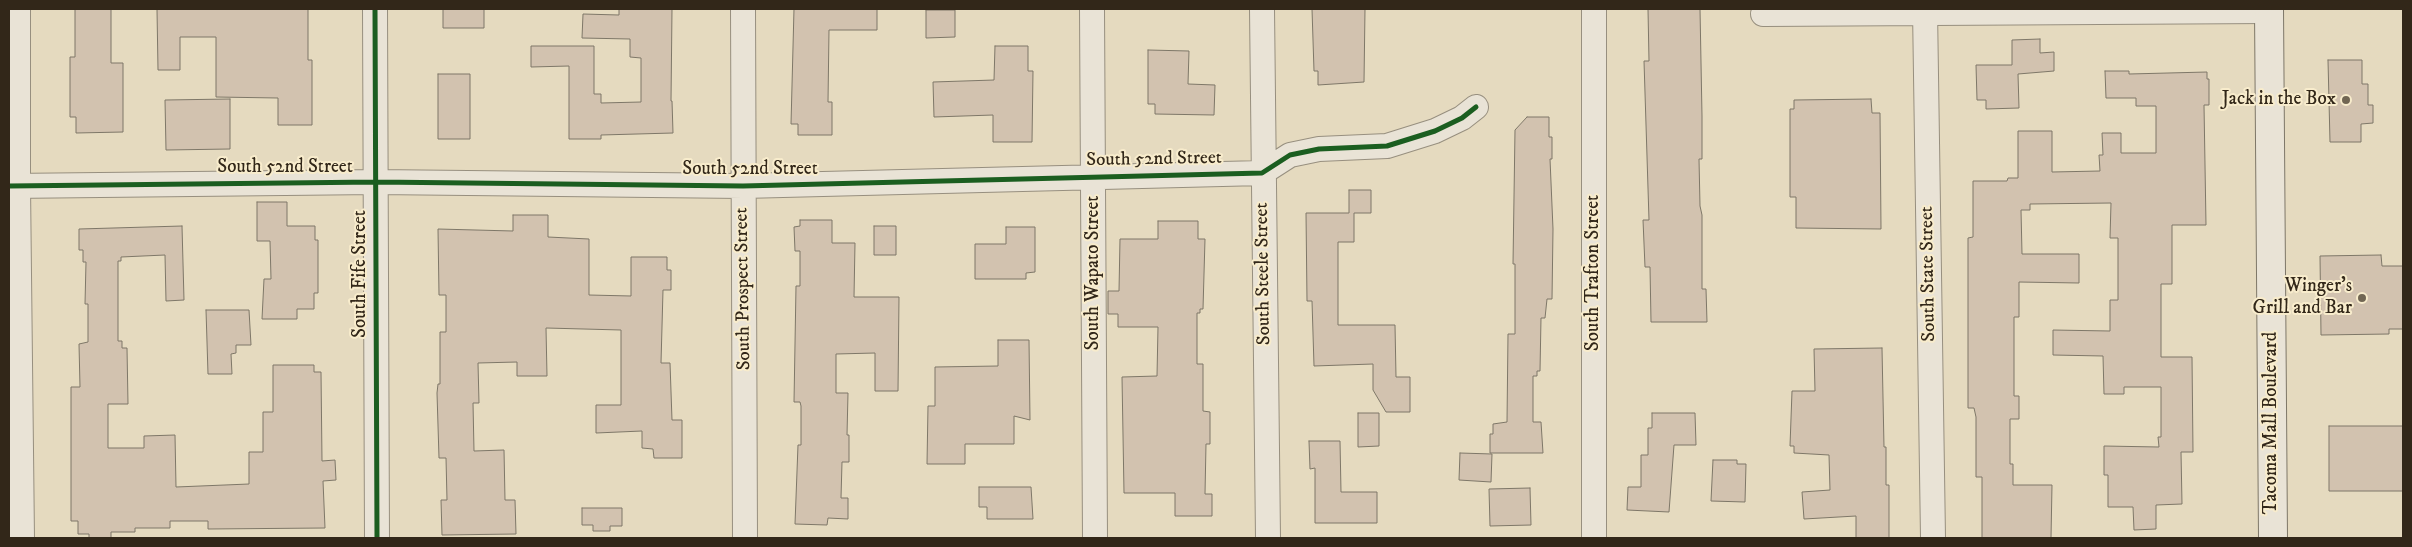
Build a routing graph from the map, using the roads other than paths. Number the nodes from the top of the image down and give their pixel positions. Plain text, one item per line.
1 (16, 9) edge
2 (375, 9) edge
3 (743, 9) edge
4 (1092, 9) edge
5 (1262, 9) edge
6 (1594, 9) edge
7 (2269, 10) edge
8 (1925, 11) edge
9 (1763, 14) dead end
10 (1476, 107) dead end
11 (1262, 173) junction
12 (1094, 177) junction
13 (376, 182) junction
14 (12, 186) edge
15 (743, 186) junction
16 (20, 538) edge
17 (377, 538) edge
18 (745, 538) edge
19 (1095, 538) edge
20 (1268, 538) edge
21 (1594, 538) edge
22 (1933, 538) edge
23 (2273, 538) edge

1 - 14 street
2 - 13 street, South Fife Street
3 - 15 street, South Prospect Street
4 - 12 street, South Wapato Street
5 - 11 street, South Steele Street
6 - 21 street, South Trafton Street
7 - 8 street
7 - 23 street, Tacoma Mall Boulevard
8 - 9 street
8 - 22 street, South State Street
10 - 11 street
11 - 12 street, South 52nd Street
11 - 20 street, South Steele Street
12 - 15 street, South 52nd Street
12 - 19 street, South Wapato Street
13 - 14 street, South 52nd Street
13 - 15 street, South 52nd Street
13 - 17 street, South Fife Street
14 - 16 street
15 - 18 street, South Prospect Street

